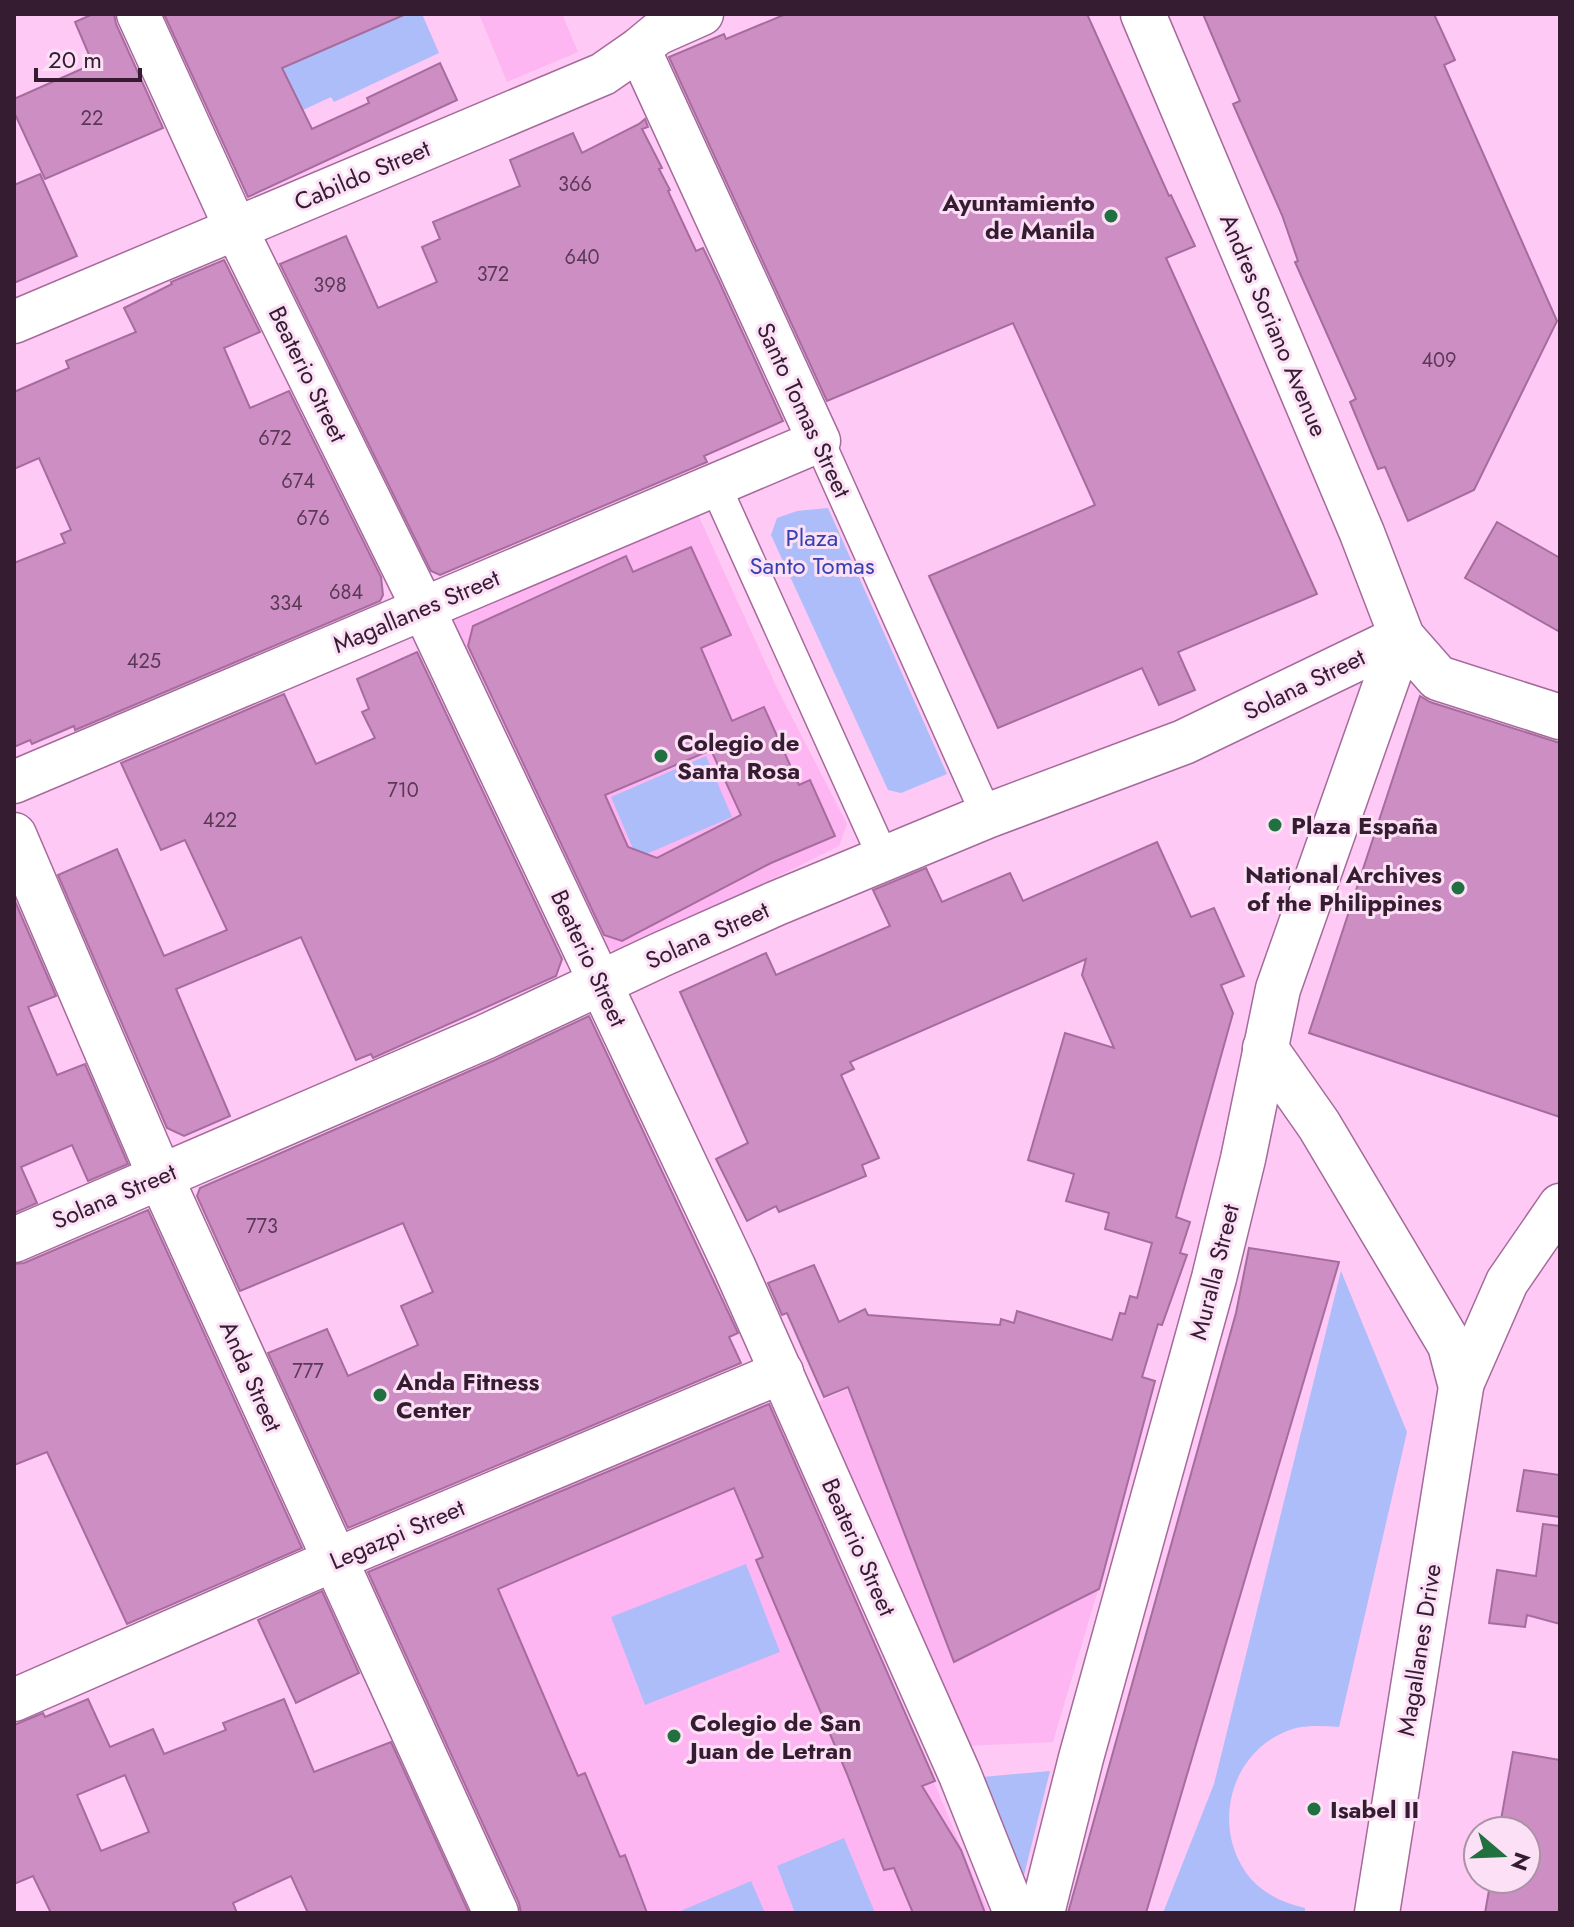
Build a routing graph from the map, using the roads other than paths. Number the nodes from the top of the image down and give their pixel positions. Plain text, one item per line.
1 (138, 14) edge
2 (1143, 14) edge
3 (686, 17) edge
4 (639, 49) junction
5 (236, 229) junction
6 (14, 322) edge
7 (819, 441) junction
8 (715, 485) junction
9 (423, 608) junction
10 (1402, 637) junction
11 (1560, 691) edge
12 (1560, 717) edge
13 (14, 782) edge
14 (987, 816) junction
15 (14, 835) edge
16 (884, 859) junction
17 (601, 983) junction
18 (1265, 1048) junction
19 (160, 1176) junction
20 (1560, 1205) edge
21 (14, 1240) edge
22 (782, 1372) junction
23 (1461, 1387) junction
24 (334, 1560) junction
25 (14, 1700) edge
26 (496, 1913) edge
27 (1015, 1913) edge
28 (1042, 1913) edge
29 (1377, 1913) edge

1 - 5 street, Beaterio Street
2 - 10 street, Andres Soriano Avenue
3 - 4 street, Cabildo Street
4 - 5 street, Cabildo Street
4 - 7 street, Santo Tomas Street
5 - 6 street, Cabildo Street
5 - 9 street, Beaterio Street
7 - 8 street, Magallanes Street
7 - 14 street, Santo Tomas Street
8 - 9 street, Magallanes Street
8 - 16 street
9 - 13 street, Magallanes Street
9 - 17 street, Beaterio Street
10 - 11 street
10 - 12 street
10 - 14 street, Solana Street
10 - 18 street, Muralla Street
14 - 16 street, Solana Street
15 - 19 street, Anda Street
16 - 17 street, Solana Street
17 - 19 street, Solana Street
17 - 22 street, Beaterio Street
18 - 23 street, Magallanes Drive
18 - 28 street, Muralla Street
19 - 21 street, Solana Street
19 - 24 street, Anda Street
20 - 23 street, Magallanes Drive
22 - 24 street, Legazpi Street
22 - 27 street, Beaterio Street
23 - 29 street, Magallanes Drive
24 - 25 street, Legazpi Street
24 - 26 street, Anda Street

